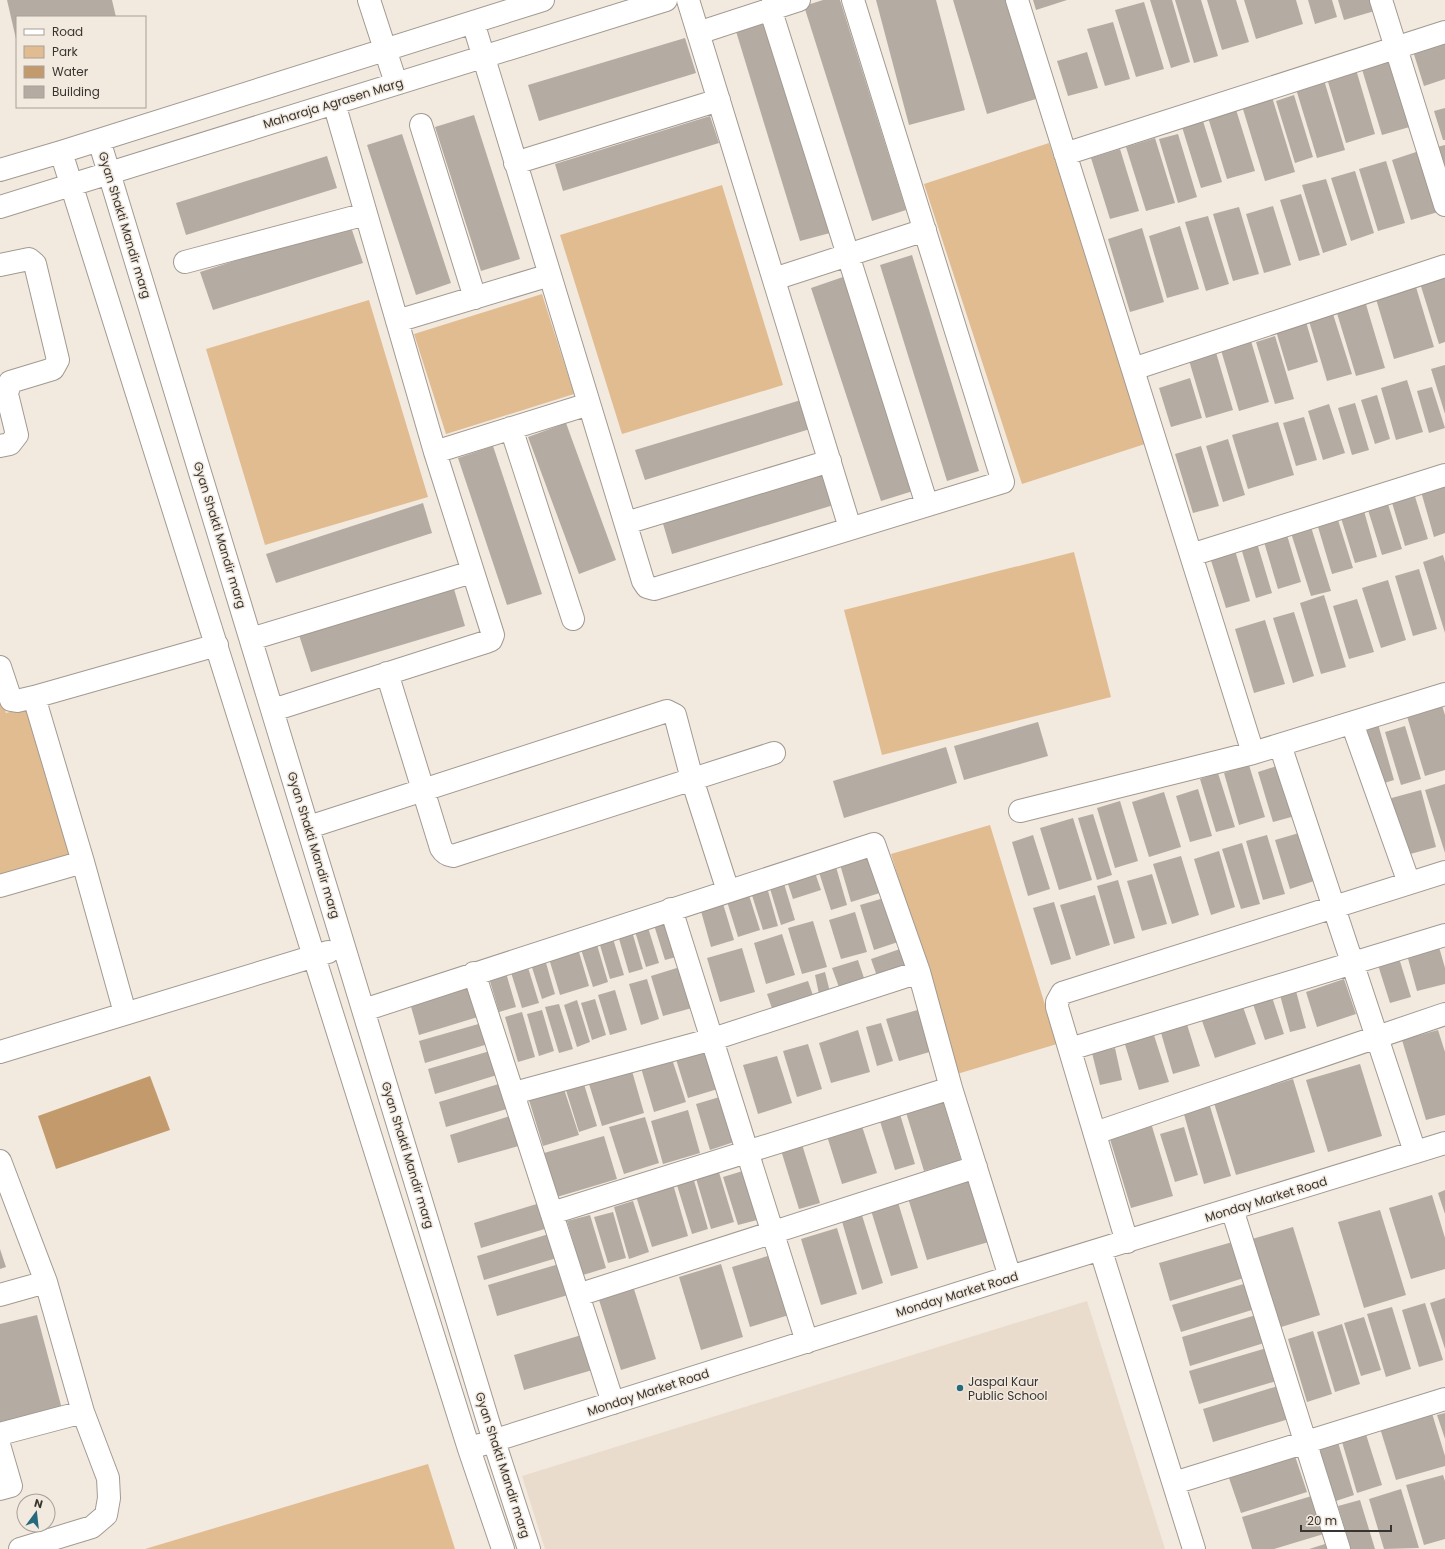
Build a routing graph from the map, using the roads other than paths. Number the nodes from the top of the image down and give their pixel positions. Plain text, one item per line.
1 (368, 0) edge
2 (543, 0) edge
3 (666, 0) edge
4 (688, 0) edge
5 (799, 0) edge
6 (853, 0) edge
7 (1017, 0) edge
8 (1381, 0) edge
9 (770, 8) junction
10 (473, 22) junction
11 (1445, 32) edge
12 (698, 33) junction
13 (1396, 48) junction
14 (385, 50) junction
15 (482, 57) junction
16 (396, 83) junction
17 (719, 100) junction
18 (334, 103) junction
19 (421, 125) dead end
20 (99, 140) junction
21 (61, 152) junction
22 (1065, 154) junction
23 (515, 163) junction
24 (0, 170) edge
25 (109, 173) junction
26 (72, 185) junction
27 (1445, 205) edge
28 (0, 207) edge
29 (366, 214) junction
30 (925, 230) junction
31 (848, 254) junction
32 (185, 262) dead end
33 (0, 265) edge
34 (1445, 266) edge
35 (550, 275) junction
36 (774, 279) junction
37 (475, 298) junction
38 (397, 321) junction
39 (1133, 369) junction
40 (589, 404) junction
41 (511, 428) junction
42 (0, 446) edge
43 (435, 452) junction
44 (830, 461) junction
45 (1445, 475) edge
46 (926, 505) junction
47 (626, 523) junction
48 (850, 528) junction
49 (1191, 555) junction
50 (472, 572) junction
51 (572, 619) dead end
52 (251, 638) junction
53 (217, 645) junction
54 (0, 667) edge
55 (387, 673) junction
56 (1445, 694) edge
57 (34, 698) junction
58 (273, 710) junction
59 (1352, 723) junction
60 (1280, 745) junction
61 (774, 753) dead end
62 (1253, 753) junction
63 (692, 779) junction
64 (423, 789) junction
65 (1020, 811) dead end
66 (309, 827) junction
67 (83, 862) junction
68 (1445, 872) edge
69 (1409, 883) junction
70 (0, 886) edge
71 (728, 891) junction
72 (1333, 907) junction
73 (671, 909) junction
74 (1445, 935) edge
75 (345, 947) junction
76 (315, 956) junction
77 (1352, 963) junction
78 (919, 972) junction
79 (474, 973) junction
80 (364, 1010) junction
81 (125, 1013) junction
82 (1445, 1014) edge
83 (1376, 1036) junction
84 (713, 1039) junction
85 (1070, 1049) junction
86 (0, 1052) edge
87 (951, 1088) junction
88 (514, 1093) junction
89 (1095, 1133) junction
90 (1445, 1143) edge
91 (748, 1152) junction
92 (1415, 1152) junction
93 (0, 1161) edge
94 (976, 1167) junction
95 (1232, 1209) junction
96 (552, 1213) junction
97 (773, 1232) junction
98 (1127, 1242) junction
99 (1101, 1251) junction
100 (1010, 1277) junction
101 (46, 1282) junction
102 (0, 1295) edge
103 (578, 1295) junction
104 (807, 1342) junction
105 (1445, 1399) edge
106 (613, 1403) junction
107 (83, 1412) junction
108 (0, 1434) edge
109 (494, 1441) junction
110 (1306, 1442) junction
111 (0, 1448) edge
112 (469, 1449) junction
113 (1174, 1483) junction
114 (0, 1489) edge
115 (20, 1549) edge
116 (503, 1549) edge
117 (529, 1549) edge
118 (1194, 1549) edge
119 (1339, 1549) edge

1 - 14 street
2 - 10 street
3 - 15 street, Maharaja Agrasen Marg
4 - 12 street
5 - 9 street
6 - 30 street
7 - 22 street
8 - 13 street
9 - 12 street
9 - 31 street
10 - 14 street
10 - 15 street
11 - 13 street
12 - 17 street
13 - 22 street
13 - 27 street
14 - 16 street
14 - 20 street
15 - 16 street, Maharaja Agrasen Marg
15 - 23 street
16 - 18 street, Maharaja Agrasen Marg
17 - 23 street
17 - 36 street
18 - 25 street, Maharaja Agrasen Marg
18 - 29 street
19 - 37 street
20 - 21 street
20 - 25 street, Gyan Shakti Mandir marg
21 - 24 street
21 - 26 street
22 - 39 street
23 - 35 street
25 - 26 street, Maharaja Agrasen Marg
25 - 52 street, Gyan Shakti Mandir marg
26 - 28 street, Maharaja Agrasen Marg
26 - 53 street
29 - 32 street
29 - 38 street
30 - 31 street
30 - 46 street
31 - 36 street
31 - 46 street
33 - 42 street
34 - 39 street
35 - 37 street
35 - 40 street
36 - 44 street
37 - 38 street
38 - 43 street
39 - 49 street
40 - 41 street
40 - 47 street
41 - 43 street
41 - 51 street
43 - 50 street
44 - 47 street
44 - 48 street
45 - 49 street
46 - 48 street
47 - 48 street
49 - 62 street
50 - 52 street
50 - 55 street
52 - 58 street, Gyan Shakti Mandir marg
53 - 57 street
53 - 76 street
54 - 57 street
55 - 58 street
55 - 64 street
56 - 59 street
57 - 67 street
58 - 66 street, Gyan Shakti Mandir marg
59 - 60 street
59 - 69 street
60 - 62 street
60 - 72 street
61 - 63 street
62 - 65 street
63 - 64 street
63 - 64 street
63 - 71 street
64 - 66 street
66 - 75 street, Gyan Shakti Mandir marg
67 - 70 street
67 - 81 street
68 - 69 street
69 - 72 street
71 - 73 street
71 - 78 street
72 - 77 street
72 - 85 street
73 - 79 street
73 - 84 street
74 - 77 street
75 - 76 street
75 - 80 street, Gyan Shakti Mandir marg
76 - 81 street
76 - 112 street
77 - 83 street
77 - 85 street
78 - 84 street
78 - 87 street
79 - 80 street
79 - 88 street
80 - 109 street, Gyan Shakti Mandir marg
81 - 86 street
82 - 83 street
83 - 89 street
83 - 92 street
84 - 88 street
84 - 91 street
85 - 89 street
87 - 91 street
87 - 94 street
88 - 96 street
89 - 98 street
90 - 92 street, Monday Market Road
91 - 96 street
91 - 97 street
92 - 95 street, Monday Market Road
93 - 101 street
94 - 97 street
94 - 100 street
95 - 98 street, Monday Market Road
95 - 110 street
96 - 103 street
97 - 103 street
97 - 104 street
98 - 99 street, Monday Market Road
99 - 100 street, Monday Market Road
99 - 113 street
100 - 104 street, Monday Market Road
101 - 102 street
101 - 107 street
103 - 106 street
104 - 106 street, Monday Market Road
105 - 110 street
106 - 109 street, Monday Market Road
107 - 108 street
107 - 115 street
109 - 112 street, Monday Market Road
109 - 117 street, Gyan Shakti Mandir marg
110 - 113 street
110 - 119 street
111 - 114 street
112 - 116 street
113 - 118 street

